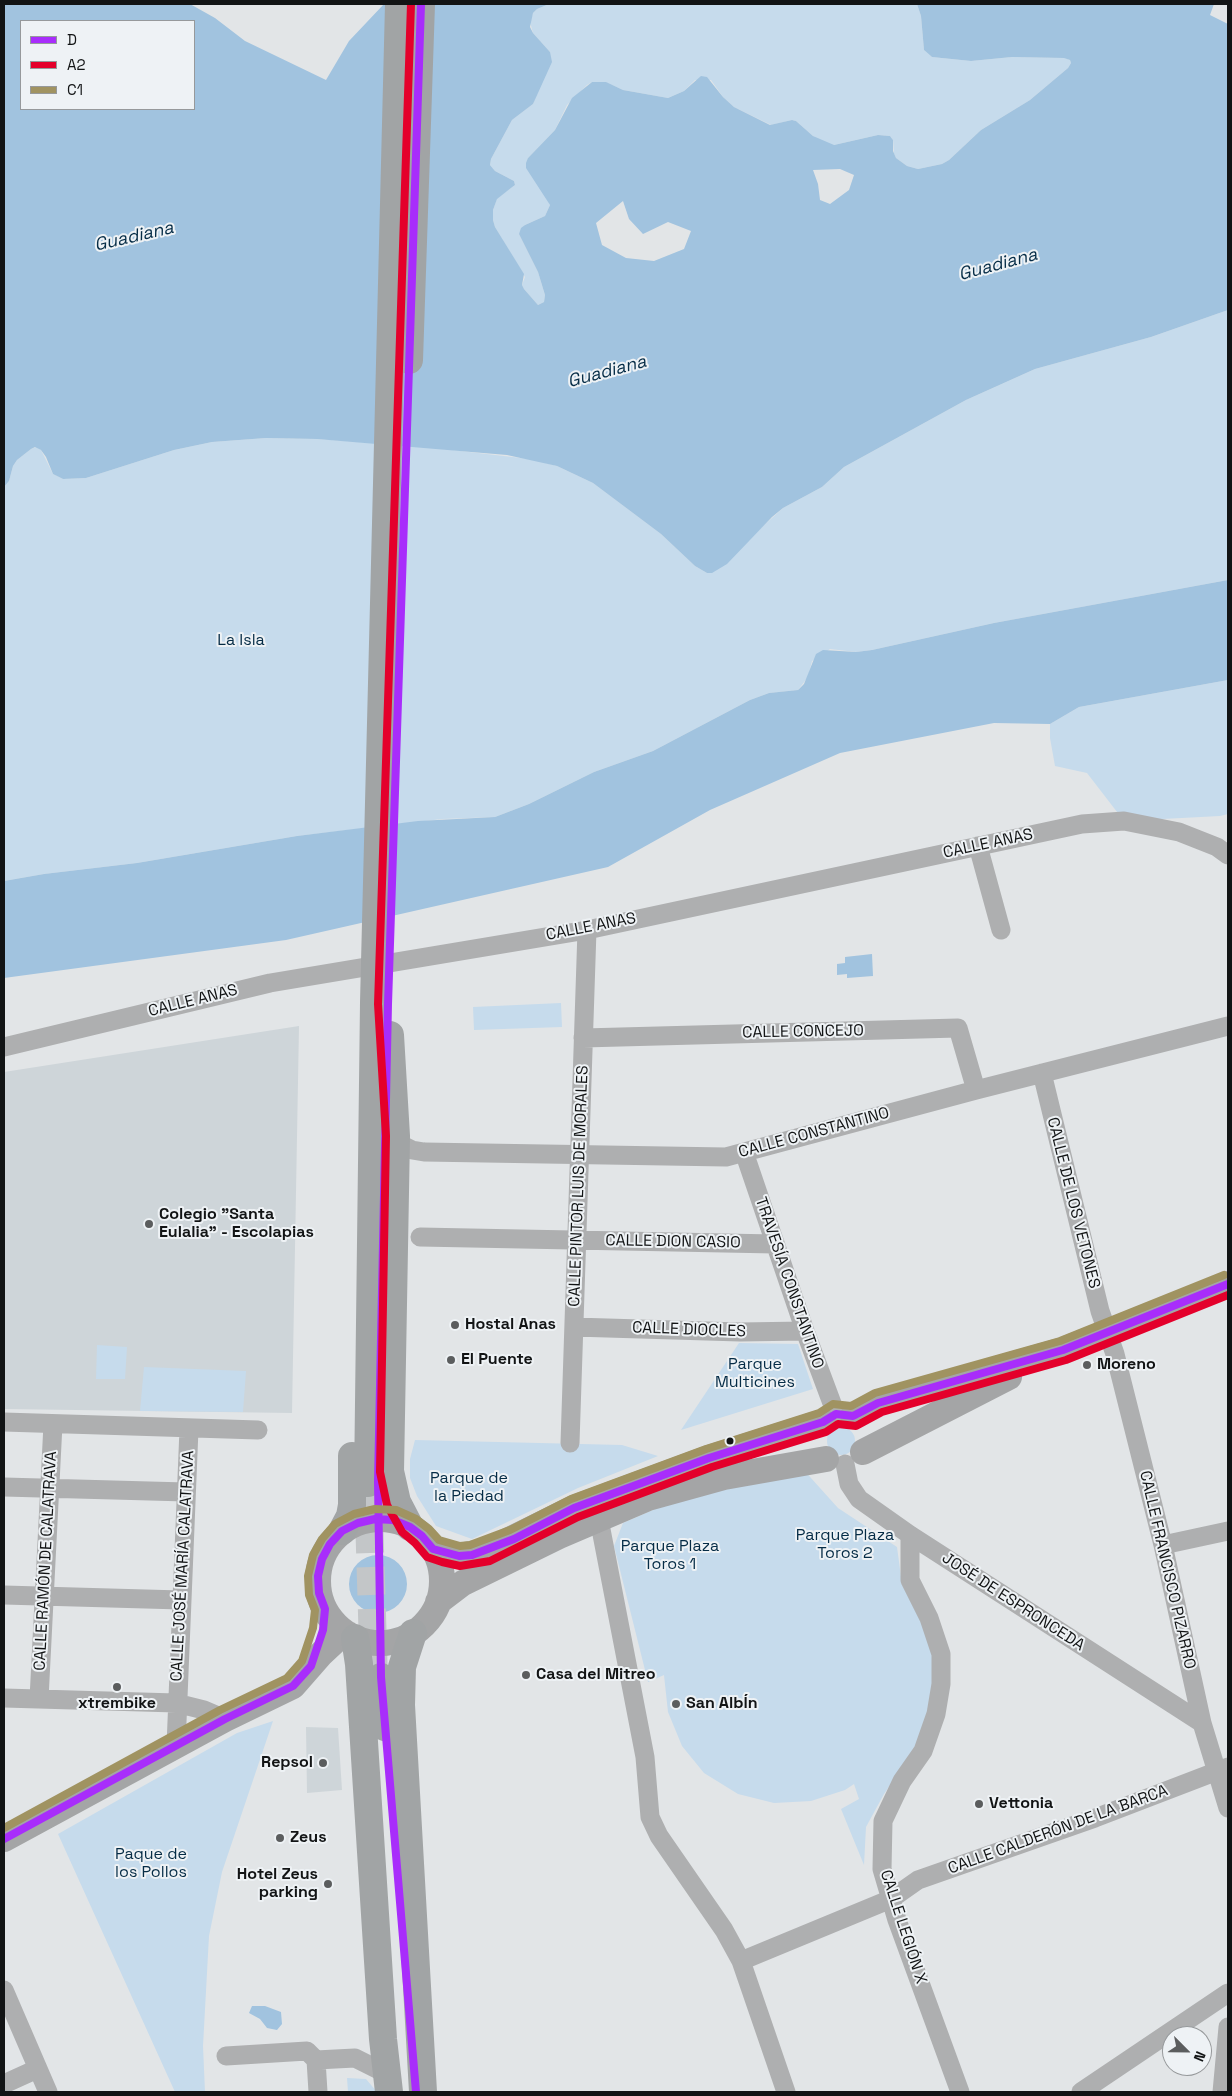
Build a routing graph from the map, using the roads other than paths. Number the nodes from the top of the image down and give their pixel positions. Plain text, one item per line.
1 (399, 4) edge
2 (421, 4) edge
3 (978, 846) junction
4 (1228, 855) edge
5 (587, 930) junction
6 (1001, 930) dead end
7 (381, 1004) junction
8 (1228, 1026) edge
9 (584, 1038) junction
10 (4, 1047) edge
11 (1042, 1073) junction
12 (976, 1090) junction
13 (396, 1136) junction
14 (744, 1152) junction
15 (580, 1155) junction
16 (420, 1237) dead end
17 (577, 1240) junction
18 (775, 1244) junction
19 (1228, 1284) edge
20 (574, 1327) junction
21 (805, 1331) junction
22 (1108, 1332) junction
23 (1063, 1350) junction
24 (837, 1417) junction
25 (4, 1422) edge
26 (53, 1424) junction
27 (189, 1429) junction
28 (258, 1430) dead end
29 (570, 1443) dead end
30 (844, 1458) junction
31 (373, 1483) tunnel mouth
32 (4, 1487) edge
33 (49, 1488) junction
34 (186, 1492) junction
35 (599, 1519) junction
36 (410, 1526) junction
37 (342, 1531) junction
38 (1228, 1531) edge
39 (910, 1535) junction
40 (1163, 1545) junction
41 (433, 1549) junction
42 (4, 1595) edge
43 (44, 1596) junction
44 (181, 1600) junction
45 (438, 1602) junction
46 (325, 1610) junction
47 (413, 1633) junction
48 (351, 1636) junction
49 (311, 1666) junction
50 (4, 1698) edge
51 (39, 1699) junction
52 (176, 1703) junction
53 (225, 1719) junction
54 (1202, 1722) junction
55 (176, 1746) junction
56 (1223, 1769) edge
57 (1228, 1808) edge
58 (4, 1839) edge
59 (891, 1899) junction
60 (741, 1961) junction
61 (4, 1990) edge
62 (1227, 1997) edge
63 (10, 2021) edge
64 (1228, 2026) edge
65 (383, 2039) junction
66 (226, 2056) dead end
67 (355, 2058) junction
68 (316, 2060) junction
69 (37, 2069) junction
70 (4, 2084) edge
71 (391, 2086) edge
72 (48, 2092) edge
73 (318, 2092) edge
74 (416, 2092) edge
75 (423, 2092) edge
76 (786, 2092) edge
77 (960, 2092) edge
78 (1081, 2092) edge
79 (1222, 2092) edge

1 - 7 highway
2 - 7 highway
3 - 4 street, CALLE ANAS
3 - 5 street, CALLE ANAS
3 - 6 street
5 - 9 street, CALLE PINTOR LUIS DE MORALES
5 - 10 street, CALLE ANAS
7 - 13 highway
7 - 31 highway
7 - 37 highway
8 - 11 street, CALLE CONSTANTINO
9 - 12 street, CALLE CONCEJO
9 - 15 street, CALLE PINTOR LUIS DE MORALES
11 - 12 street, CALLE CONSTANTINO
11 - 22 street, CALLE DE LOS VETONES
12 - 14 street, CALLE CONSTANTINO
13 - 15 street, CALLE CONSTANTINO
13 - 36 highway
14 - 15 street, CALLE CONSTANTINO
14 - 18 street, TRAVESÍA CONSTANTINO
15 - 17 street, CALLE PINTOR LUIS DE MORALES
16 - 17 street, CALLE DION CASIO
17 - 18 street, CALLE DION CASIO
17 - 20 street, CALLE PINTOR LUIS DE MORALES
18 - 21 street, TRAVESÍA CONSTANTINO
19 - 22 main road
20 - 21 street, CALLE DIOCLES
20 - 29 street, CALLE PINTOR LUIS DE MORALES
21 - 24 street, TRAVESÍA CONSTANTINO
22 - 23 main road
22 - 40 street, CALLE FRANCISCO PIZARRO
23 - 24 main road
23 - 30 main road
24 - 30 main road
24 - 30 main road
24 - 41 main road
25 - 26 street
26 - 27 street
26 - 33 street, CALLE RAMÓN DE CALATRAVA
27 - 28 street
27 - 34 street, CALLE JOSÉ MARÍA CALATRAVA
30 - 35 main road
30 - 39 street, JOSÉ DE ESPRONCEDA
32 - 33 street
33 - 34 street
33 - 43 street, CALLE RAMÓN DE CALATRAVA
34 - 44 street, CALLE JOSÉ MARÍA CALATRAVA
35 - 45 main road
35 - 60 street
36 - 37 main road
36 - 41 main road
37 - 46 main road
38 - 40 street
39 - 54 street, JOSÉ DE ESPRONCEDA
39 - 59 street, CALLE LEGIÓN X
40 - 54 street, CALLE FRANCISCO PIZARRO
41 - 45 main road
42 - 43 street
43 - 44 street
43 - 51 street, CALLE RAMÓN DE CALATRAVA
44 - 52 street, CALLE JOSÉ MARÍA CALATRAVA
45 - 47 main road
46 - 48 main road
46 - 49 main road
47 - 48 main road
47 - 75 highway
48 - 49 main road
48 - 65 highway
49 - 53 main road
50 - 51 street
51 - 52 street
52 - 53 street
52 - 55 street, CALLE JOSÉ MARÍA CALATRAVA
53 - 55 main road
54 - 56 street, CALLE FRANCISCO PIZARRO
55 - 58 main road
56 - 57 street, CALLE FRANCISCO PIZARRO
56 - 59 street, CALLE CALDERÓN DE LA BARCA
59 - 60 street, CALLE CALDERÓN DE LA BARCA
59 - 77 street, CALLE LEGIÓN X
60 - 76 street
61 - 63 street
62 - 78 street
63 - 69 street
64 - 79 street
65 - 67 street
65 - 71 highway
66 - 68 street
67 - 68 street
67 - 71 street
68 - 73 street
69 - 70 street
69 - 72 street
71 - 74 highway

